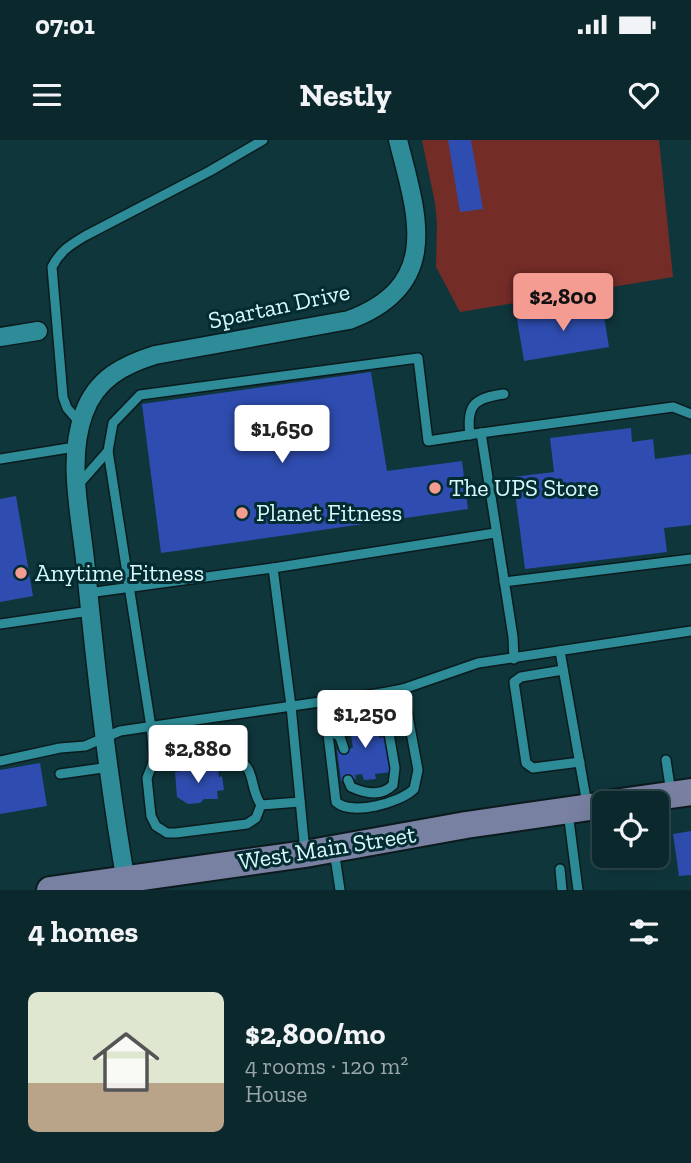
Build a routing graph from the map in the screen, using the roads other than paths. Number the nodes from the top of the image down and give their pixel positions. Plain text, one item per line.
1 (263, 140) edge
2 (398, 140) edge
3 (38, 331) dead end
4 (0, 337) edge
5 (504, 394) dead end
6 (691, 414) edge
7 (80, 423) junction
8 (481, 433) junction
9 (470, 435) junction
10 (75, 447) junction
11 (108, 451) junction
12 (0, 459) edge
13 (78, 486) junction
14 (495, 533) junction
15 (691, 559) edge
16 (273, 568) junction
17 (504, 582) junction
18 (129, 588) junction
19 (89, 602) junction
20 (0, 624) edge
21 (691, 631) edge
22 (560, 651) junction
23 (514, 659) junction
24 (564, 670) junction
25 (403, 688) junction
26 (382, 693) junction
27 (324, 701) junction
28 (291, 706) junction
29 (151, 727) junction
30 (328, 729) junction
31 (106, 738) junction
32 (344, 749) dead end
33 (155, 760) junction
34 (666, 760) dead end
35 (0, 761) edge
36 (580, 762) junction
37 (110, 767) junction
38 (60, 774) dead end
39 (348, 780) dead end
40 (681, 793) edge
41 (300, 802) junction
42 (261, 805) junction
43 (586, 807) edge
44 (334, 848) junction
45 (305, 854) junction
46 (560, 869) dead end
47 (126, 885) edge
48 (50, 890) edge
49 (340, 890) edge
50 (562, 890) edge
51 (578, 890) edge

1 - 7 lane
2 - 7 street, Spartan Drive
3 - 4 street
5 - 9 lane
6 - 8 lane
7 - 10 street, Spartan Drive
8 - 9 lane
8 - 14 lane
9 - 11 lane
10 - 12 lane
10 - 13 street, Spartan Drive
11 - 13 lane
11 - 18 lane
13 - 19 street, Spartan Drive
14 - 16 lane
14 - 17 lane
15 - 17 lane
16 - 18 lane
16 - 28 lane
17 - 23 lane
18 - 19 lane
18 - 29 lane
19 - 20 lane
19 - 31 street, Spartan Drive
21 - 22 lane
22 - 23 lane
22 - 24 lane
23 - 25 lane
24 - 36 lane
24 - 36 lane
25 - 26 lane
25 - 30 lane
26 - 27 lane
26 - 39 lane
27 - 28 lane
27 - 30 lane
28 - 29 lane
28 - 41 lane
29 - 31 lane
29 - 33 lane
30 - 32 lane
31 - 35 lane
31 - 37 street, Spartan Drive
33 - 42 lane
33 - 42 lane
34 - 40 lane
36 - 43 lane
37 - 38 lane
37 - 47 street, Spartan Drive
41 - 42 lane
41 - 45 lane
43 - 44 main road, West Main Street
43 - 51 lane
44 - 45 main road, West Main Street
44 - 49 lane
45 - 47 main road, West Main Street
46 - 50 lane
47 - 48 main road, West Main Street

